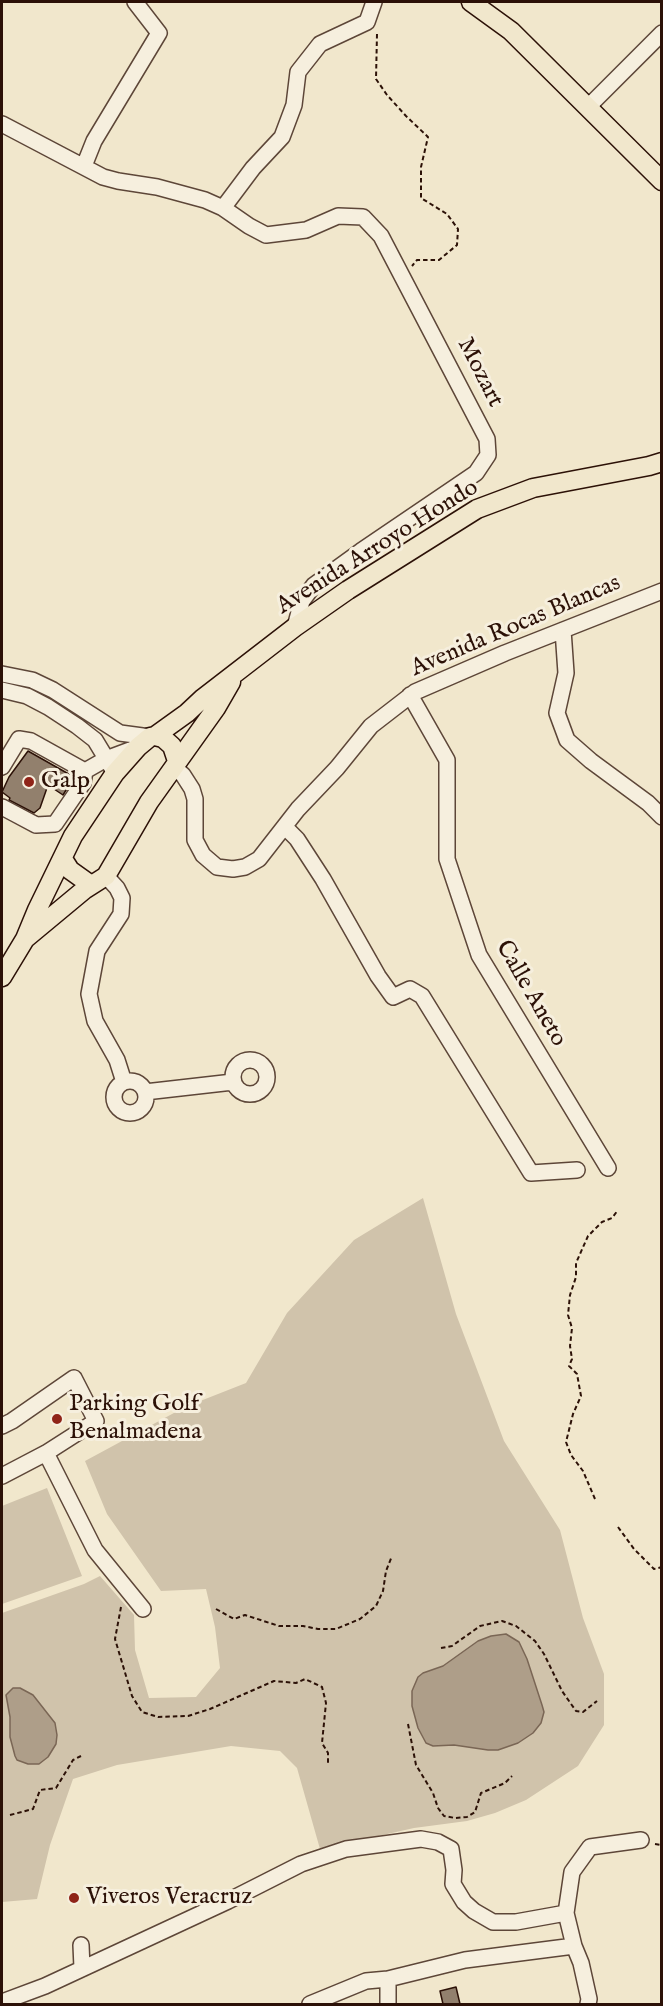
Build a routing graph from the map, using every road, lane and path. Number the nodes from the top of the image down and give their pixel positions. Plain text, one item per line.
1 (135, 2) edge
2 (374, 2) edge
3 (471, 2) edge
4 (377, 33) dead end
5 (662, 33) edge
6 (588, 107) junction
7 (2, 124) edge
8 (84, 166) junction
9 (662, 181) edge
10 (223, 208) junction
11 (403, 277) junction
12 (662, 462) edge
13 (662, 591) edge
14 (296, 627) junction
15 (563, 630) junction
16 (236, 673) junction
17 (2, 674) edge
18 (2, 690) edge
19 (410, 696) junction
20 (147, 740) junction
21 (176, 764) junction
22 (110, 766) junction
23 (2, 767) edge
24 (85, 771) junction
25 (2, 807) edge
26 (662, 817) edge
27 (56, 824) junction
28 (285, 827) junction
29 (73, 836) junction
30 (63, 859) junction
31 (98, 881) junction
32 (25, 939) junction
33 (2, 977) edge
34 (124, 1082) junction
35 (233, 1082) dead end
36 (145, 1092) junction
37 (608, 1168) dead end
38 (577, 1170) dead end
39 (618, 1210) dead end
40 (2, 1426) edge
41 (46, 1453) junction
42 (2, 1476) edge
43 (594, 1499) dead end
44 (618, 1527) dead end
45 (392, 1556) dead end
46 (662, 1568) edge
47 (120, 1607) dead end
48 (143, 1609) dead end
49 (216, 1609) dead end
50 (441, 1648) dead end
51 (597, 1701) dead end
52 (408, 1724) dead end
53 (81, 1756) dead end
54 (328, 1763) dead end
55 (512, 1776) dead end
56 (10, 1815) dead end
57 (641, 1840) dead end
58 (566, 1913) junction
59 (81, 1945) dead end
60 (574, 1946) junction
61 (82, 1968) junction
62 (388, 1979) junction
63 (2, 2002) edge
64 (310, 2004) edge
65 (388, 2004) edge
66 (588, 2004) edge

1 - 8 street
2 - 10 street
3 - 6 main road
4 - 11 path
5 - 6 street
6 - 9 main road
7 - 8 street
8 - 10 street
10 - 11 street, Mozart
11 - 14 street, Mozart
12 - 14 main road, Avenida Arroyo Hondo
13 - 15 street, Avenida Rocas Blancas
14 - 16 main road, Avenida Arroyo Hondo
15 - 19 street, Avenida Rocas Blancas
15 - 26 street
16 - 20 main road, Avenida Arroyo Hondo
16 - 21 main road, Avenida Arroyo Hondo
17 - 20 street
18 - 22 street
19 - 28 street, Avenida Rocas Blancas
19 - 37 street, Calle Aneto
20 - 21 main road
20 - 22 main road, Avenida Arroyo Hondo
21 - 28 street, Avenida Rocas Blancas
21 - 31 main road, Avenida Arroyo Hondo
22 - 24 street
22 - 29 main road, Avenida Arroyo Hondo
23 - 24 street
24 - 27 street
25 - 27 street
27 - 29 street
28 - 38 street
29 - 30 main road, Avenida Arroyo Hondo
30 - 31 main road
30 - 32 main road
31 - 32 main road
31 - 34 street
32 - 33 main road
34 - 36 street
34 - 36 street
35 - 36 street
39 - 43 path
40 - 41 street
41 - 42 street
41 - 48 street
44 - 46 path
45 - 49 path
47 - 54 path
50 - 51 path
52 - 55 path
53 - 56 path
57 - 58 street
58 - 60 street
58 - 61 street
59 - 61 street
60 - 62 street
60 - 66 street
61 - 63 street
62 - 64 street
62 - 65 street

